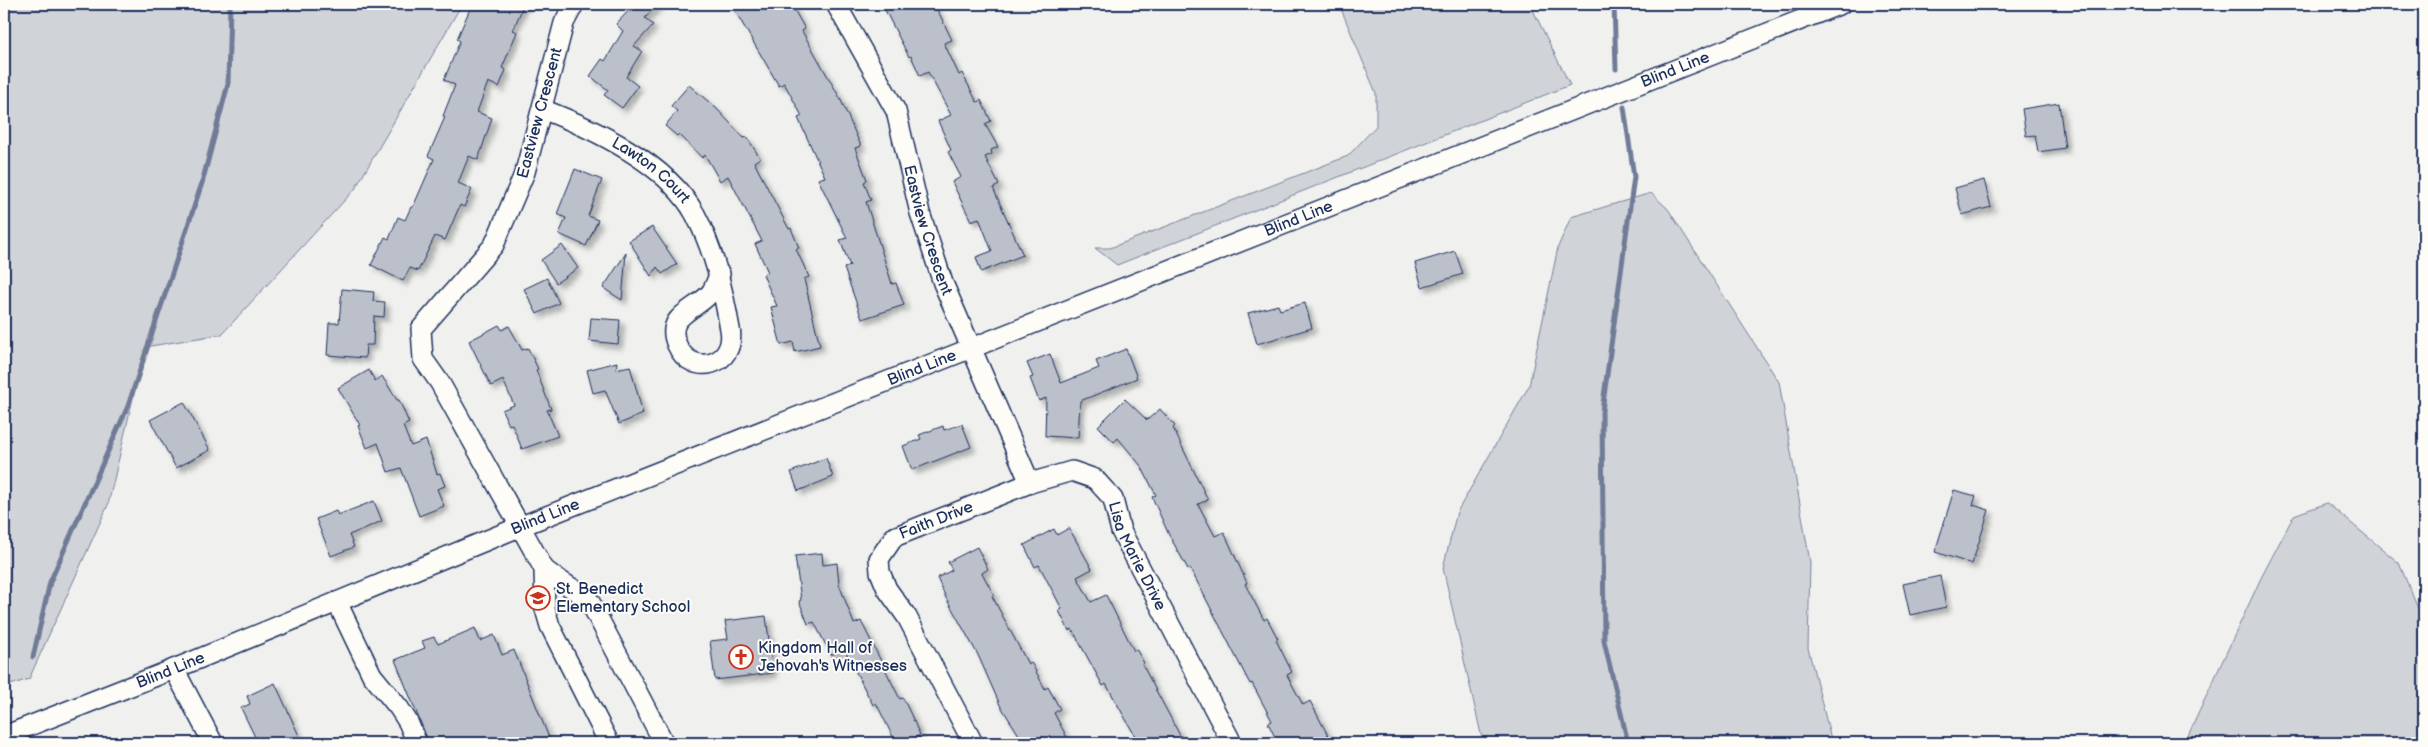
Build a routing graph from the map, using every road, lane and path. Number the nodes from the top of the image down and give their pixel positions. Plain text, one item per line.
1 (574, 4) edge
2 (836, 4) edge
3 (1842, 4) edge
4 (542, 109) junction
5 (720, 274) dead end
6 (972, 349) junction
7 (1030, 483) junction
8 (519, 527) junction
9 (544, 569) junction
10 (336, 602) junction
11 (174, 669) junction
12 (4, 736) edge
13 (212, 743) edge
14 (417, 743) edge
15 (609, 743) edge
16 (664, 743) edge
17 (973, 743) edge
18 (1232, 743) edge

1 - 4 street, Eastview Crescent
2 - 6 street, Eastview Crescent
3 - 6 street, Blind Line
4 - 5 street, Lawton Court
4 - 8 street, Eastview Crescent
6 - 7 street
6 - 8 street, Blind Line
7 - 17 street, Faith Drive
7 - 18 street, Lisa Marie Drive
8 - 9 street, Eastview Crescent
8 - 10 street, Blind Line
9 - 15 street
9 - 16 street
10 - 11 street, Blind Line
10 - 14 street
11 - 12 street, Blind Line
11 - 13 street

